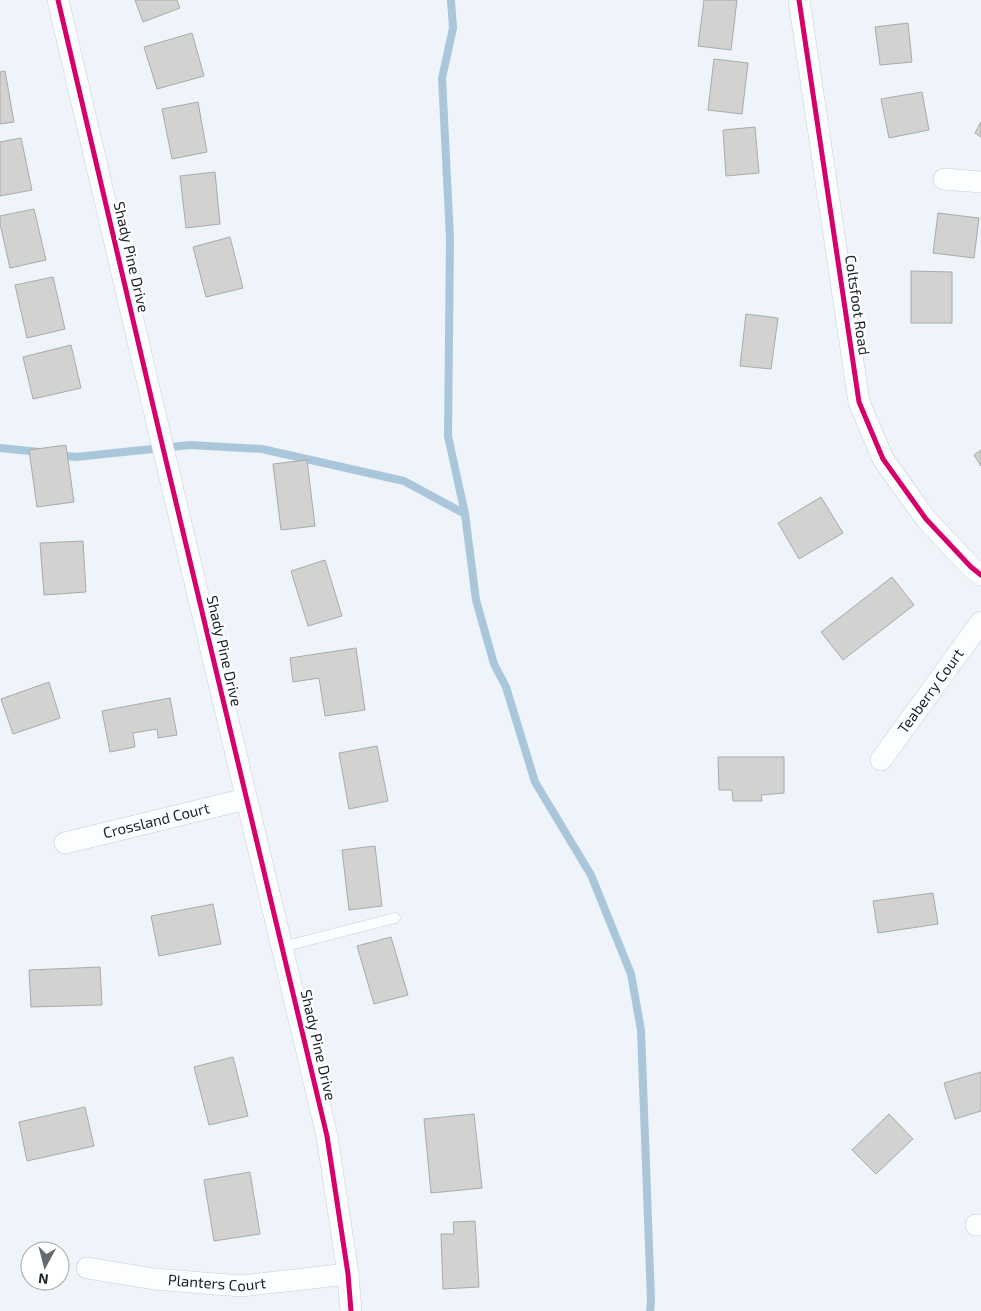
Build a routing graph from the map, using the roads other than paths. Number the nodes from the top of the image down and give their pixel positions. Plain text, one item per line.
1 (58, 0) edge
2 (799, 0) edge
3 (944, 179) dead end
4 (981, 182) edge
5 (981, 575) edge
6 (981, 622) edge
7 (881, 760) dead end
8 (246, 798) junction
9 (65, 843) dead end
10 (395, 918) dead end
11 (282, 947) junction
12 (87, 1268) dead end
13 (348, 1274) junction
14 (351, 1311) edge

1 - 8 street, Shady Pine Drive
2 - 5 street, Coltsfoot Road
3 - 4 street
6 - 7 street, Teaberry Court
8 - 9 street, Crossland Court
8 - 11 street, Shady Pine Drive
10 - 11 lane
11 - 13 street, Shady Pine Drive
12 - 13 street, Planters Court
13 - 14 street, Shady Pine Drive

